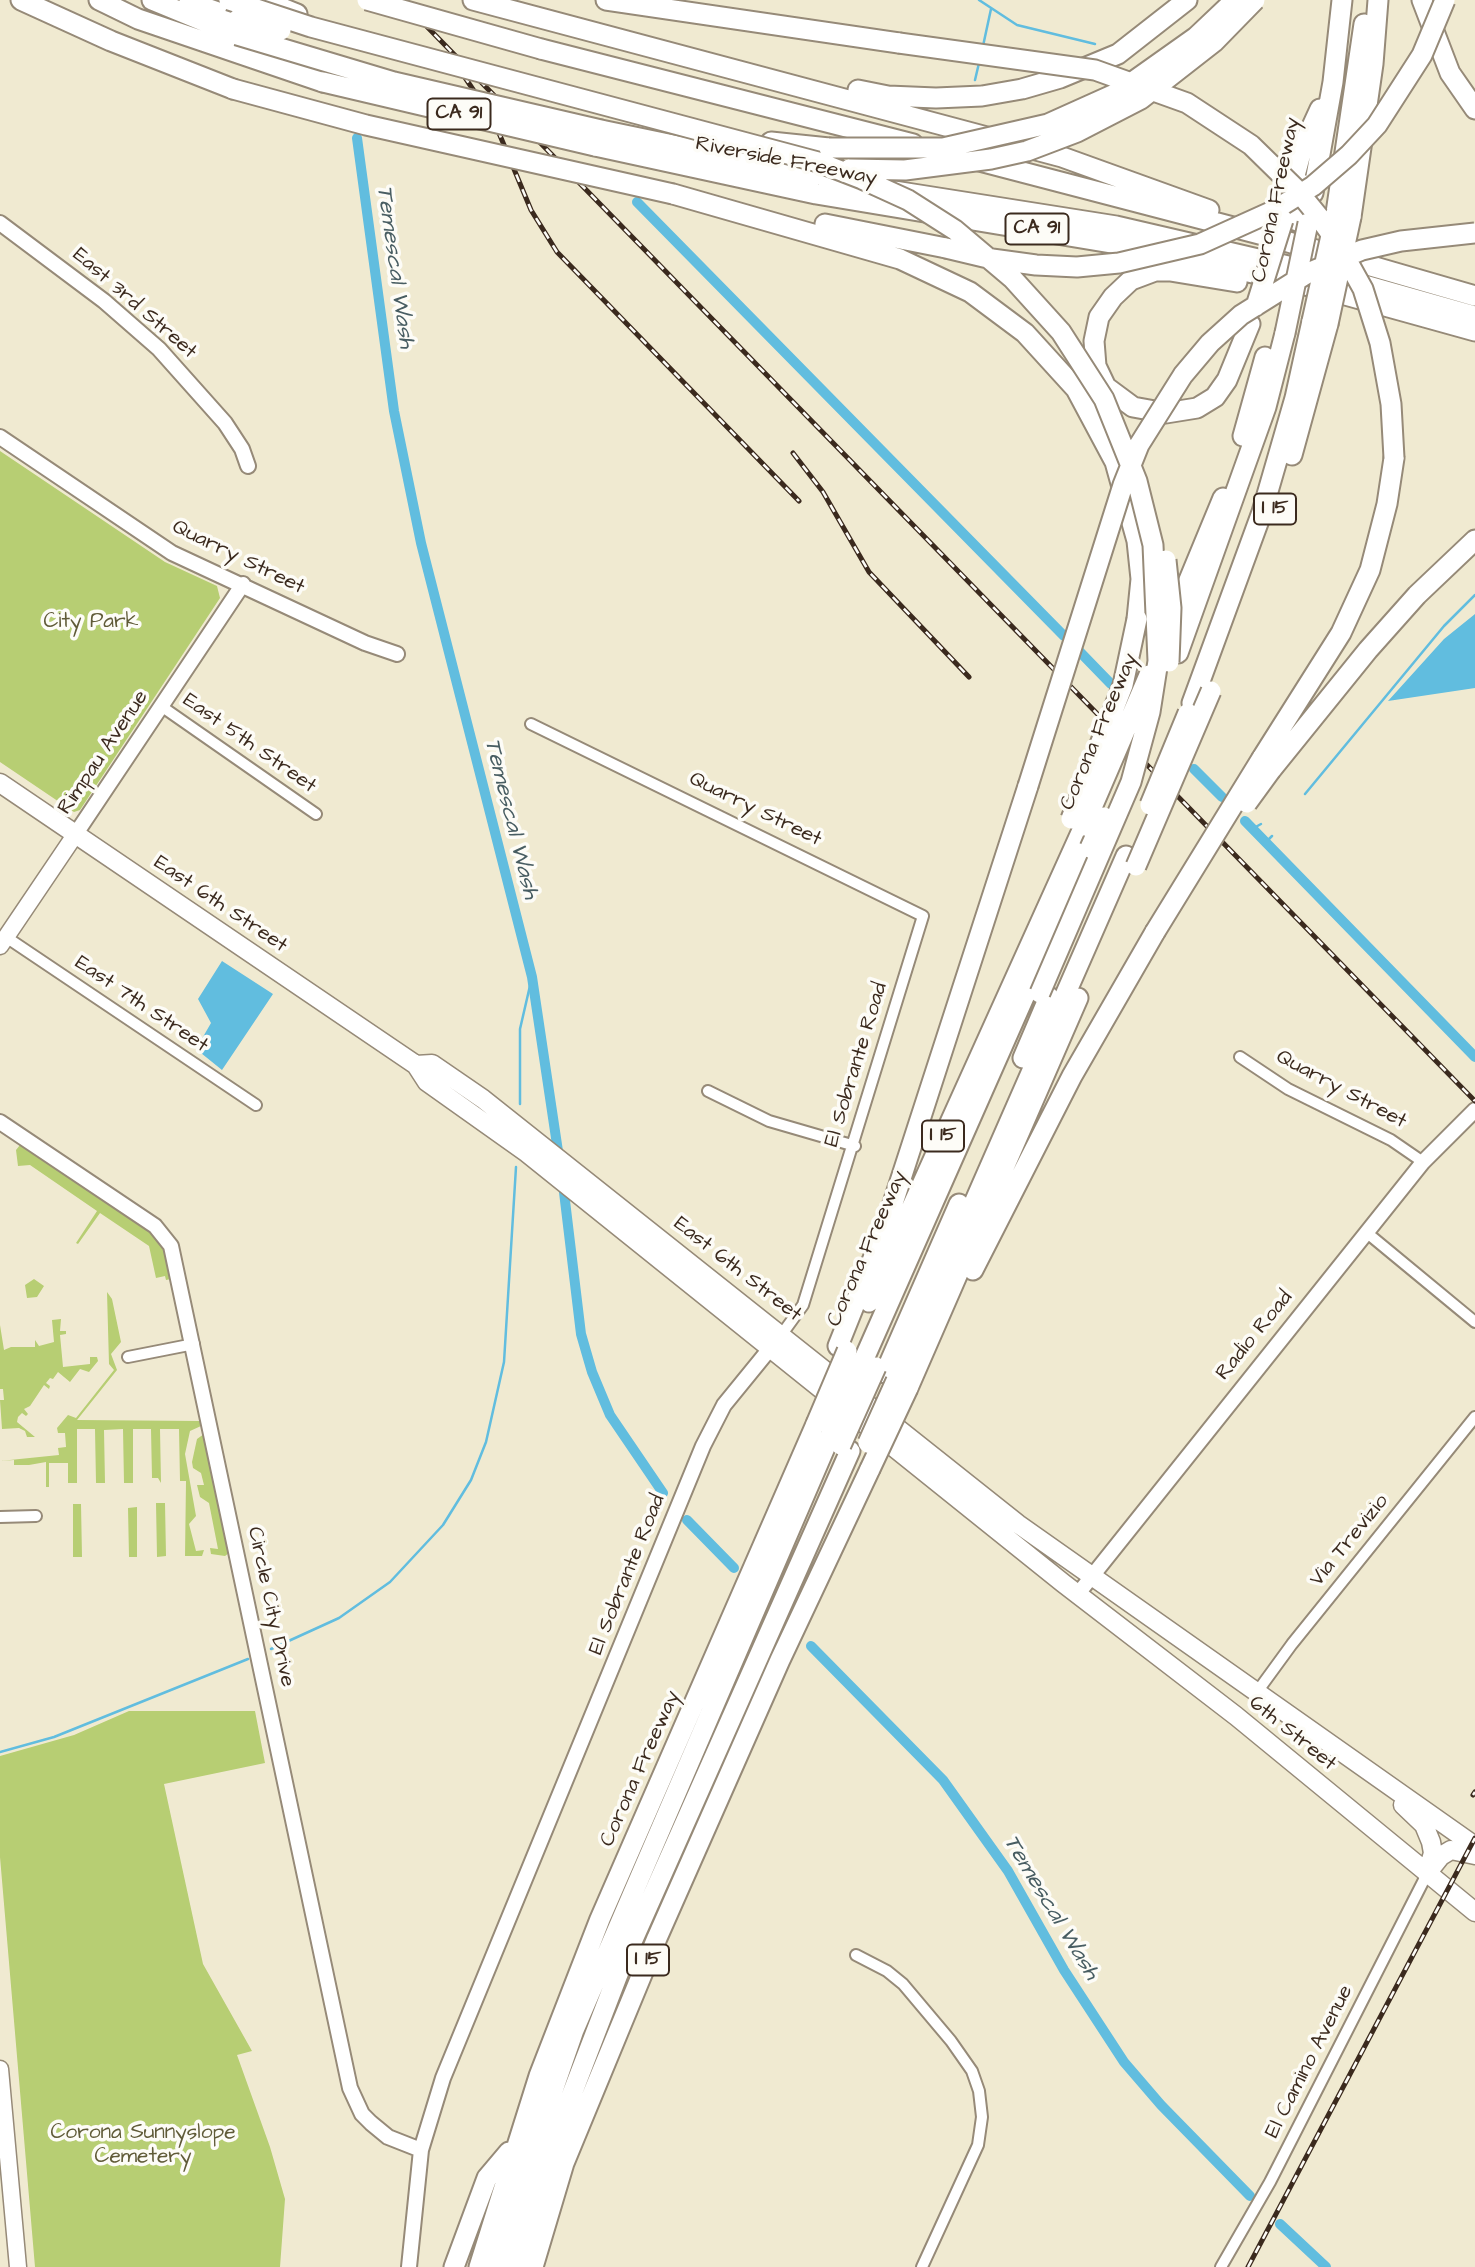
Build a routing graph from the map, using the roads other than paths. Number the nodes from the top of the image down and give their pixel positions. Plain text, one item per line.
1 (21, 0) edge
2 (30, 0) edge
3 (99, 0) edge
4 (152, 0) edge
5 (184, 0) edge
6 (229, 0) edge
7 (254, 0) edge
8 (262, 0) edge
9 (367, 0) edge
10 (473, 0) edge
11 (606, 0) edge
12 (1188, 0) edge
13 (1235, 0) edge
14 (1255, 0) edge
15 (1329, 0) edge
16 (1342, 0) edge
17 (1366, 0) edge
18 (1378, 0) edge
19 (1422, 0) edge
20 (1446, 0) edge
21 (69, 22) junction
22 (237, 36) junction
23 (633, 42) junction
24 (1475, 109) edge
25 (620, 112) junction
26 (598, 138) junction
27 (673, 194) junction
28 (1343, 215) junction
29 (1296, 221) junction
30 (0, 223) edge
31 (1475, 233) edge
32 (1270, 237) junction
33 (1475, 296) edge
34 (1419, 315) junction
35 (1475, 316) edge
36 (1320, 322) junction
37 (1475, 331) edge
38 (0, 437) edge
39 (248, 466) dead end
40 (1475, 540) edge
41 (243, 584) junction
42 (1170, 649) junction
43 (397, 654) dead end
44 (161, 706) junction
45 (531, 724) dead end
46 (1266, 764) junction
47 (0, 783) edge
48 (316, 814) dead end
49 (1077, 823) junction
50 (75, 835) junction
51 (1131, 861) junction
52 (923, 916) joint
53 (3, 941) edge
54 (1044, 995) junction
55 (1240, 1057) dead end
56 (416, 1065) junction
57 (708, 1091) dead end
58 (256, 1105) dead end
59 (1475, 1110) edge
60 (0, 1122) edge
61 (855, 1146) junction
62 (1423, 1162) junction
63 (1366, 1232) junction
64 (951, 1294) junction
65 (1475, 1322) edge
66 (776, 1340) junction
67 (194, 1344) junction
68 (128, 1357) dead end
69 (873, 1366) junction
70 (1475, 1417) edge
71 (844, 1447) junction
72 (36, 1516) dead end
73 (0, 1517) edge
74 (790, 1571) junction
75 (1091, 1576) junction
76 (1077, 1595) junction
77 (759, 1639) junction
78 (1258, 1692) junction
79 (1338, 1748) junction
80 (1475, 1846) edge
81 (1475, 1855) edge
82 (1427, 1874) junction
83 (1475, 1912) edge
84 (856, 1955) dead end
85 (578, 2052) junction
86 (0, 2069) edge
87 (0, 2079) edge
88 (517, 2143) junction
89 (421, 2150) junction
90 (7, 2210) edge
91 (1220, 2266) edge
92 (18, 2267) edge
93 (409, 2267) edge
94 (454, 2267) edge
95 (479, 2267) edge
96 (496, 2267) edge
97 (514, 2267) edge
98 (533, 2267) edge
99 (922, 2267) edge

1 - 21 highway
2 - 21 highway
3 - 22 highway, Riverside Freeway / CA 91
4 - 22 highway
5 - 22 highway
6 - 54 highway, bridge
7 - 54 highway, bridge
8 - 25 highway, bridge
9 - 32 highway, Riverside Freeway / CA 91, bridge
10 - 23 highway
11 - 46 highway, bridge
12 - 23 highway
13 - 25 highway, bridge
14 - 25 highway, bridge
15 - 29 highway, Corona Freeway / I 15
16 - 29 highway
17 - 28 highway
18 - 28 highway, Corona Freeway / I 15
19 - 24 highway
20 - 27 highway, bridge
21 - 27 highway, bridge
22 - 25 highway, bridge
22 - 26 highway, Riverside Freeway / CA 91, bridge
23 - 32 highway, CA 91
26 - 34 highway, Riverside Freeway / CA 91
26 - 35 highway
27 - 49 highway, bridge
28 - 36 highway, Corona Freeway / I 15, bridge
29 - 34 highway, bridge
29 - 42 highway, Corona Freeway / I 15
30 - 39 street, East 3rd Street
31 - 69 highway, bridge
32 - 33 highway, Riverside Freeway / CA 91
34 - 37 highway, Riverside Freeway / CA 91
36 - 51 highway, bridge
36 - 51 highway, Corona Freeway / I 15, bridge
38 - 41 street, Quarry Street
40 - 46 highway
41 - 43 street, Quarry Street
41 - 44 street, Rimpau Avenue
42 - 49 highway, Corona Freeway / I 15, bridge
42 - 69 highway, bridge
44 - 48 street, East 5th Street
44 - 50 street, Rimpau Avenue
45 - 52 street, Quarry Street
46 - 64 highway, bridge
47 - 50 main road, East 6th Street
49 - 69 highway, Corona Freeway / I 15
50 - 53 main road, Rimpau Avenue
50 - 56 main road, East 6th Street
51 - 64 highway, Corona Freeway / I 15
51 - 69 highway
52 - 61 street, El Sobrante Road
53 - 58 street, East 7th Street
54 - 69 highway
55 - 62 street, Quarry Street
56 - 66 main road, East 6th Street
56 - 66 main road, East 6th Street
57 - 61 street
59 - 62 street, Radio Road
60 - 67 street, Circle City Drive
61 - 66 street, El Sobrante Road
62 - 63 street, Radio Road
63 - 65 street
63 - 75 street, Radio Road
64 - 69 highway, Corona Freeway / I 15
66 - 75 main road, East 6th Street
66 - 76 main road, East 6th Street
66 - 89 street, El Sobrante Road
67 - 68 street
67 - 89 street, Circle City Drive
69 - 71 highway, Corona Freeway / I 15, bridge
69 - 71 highway, bridge
69 - 71 highway, Corona Freeway / I 15, bridge
70 - 78 street, Via Trevizio
71 - 74 highway, Corona Freeway / I 15
71 - 74 highway, Corona Freeway / I 15
71 - 74 highway
72 - 73 street
74 - 77 highway, Corona Freeway / I 15
74 - 77 highway, Corona Freeway / I 15
74 - 77 highway
75 - 76 street, Radio Road
75 - 78 main road, 6th Street
76 - 82 main road, 6th Street
77 - 85 highway
77 - 85 highway
77 - 88 highway, Corona Freeway / I 15
77 - 98 highway, Corona Freeway / I 15
78 - 79 main road, 6th Street
79 - 80 main road, 6th Street
79 - 82 main road
81 - 82 main road
82 - 83 main road, 6th Street
82 - 91 street, El Camino Avenue
84 - 99 street
85 - 96 highway
85 - 97 highway
86 - 87 main road
87 - 90 main road
88 - 94 highway
88 - 95 highway, Corona Freeway / I 15
89 - 93 street, El Sobrante Road
90 - 92 main road

